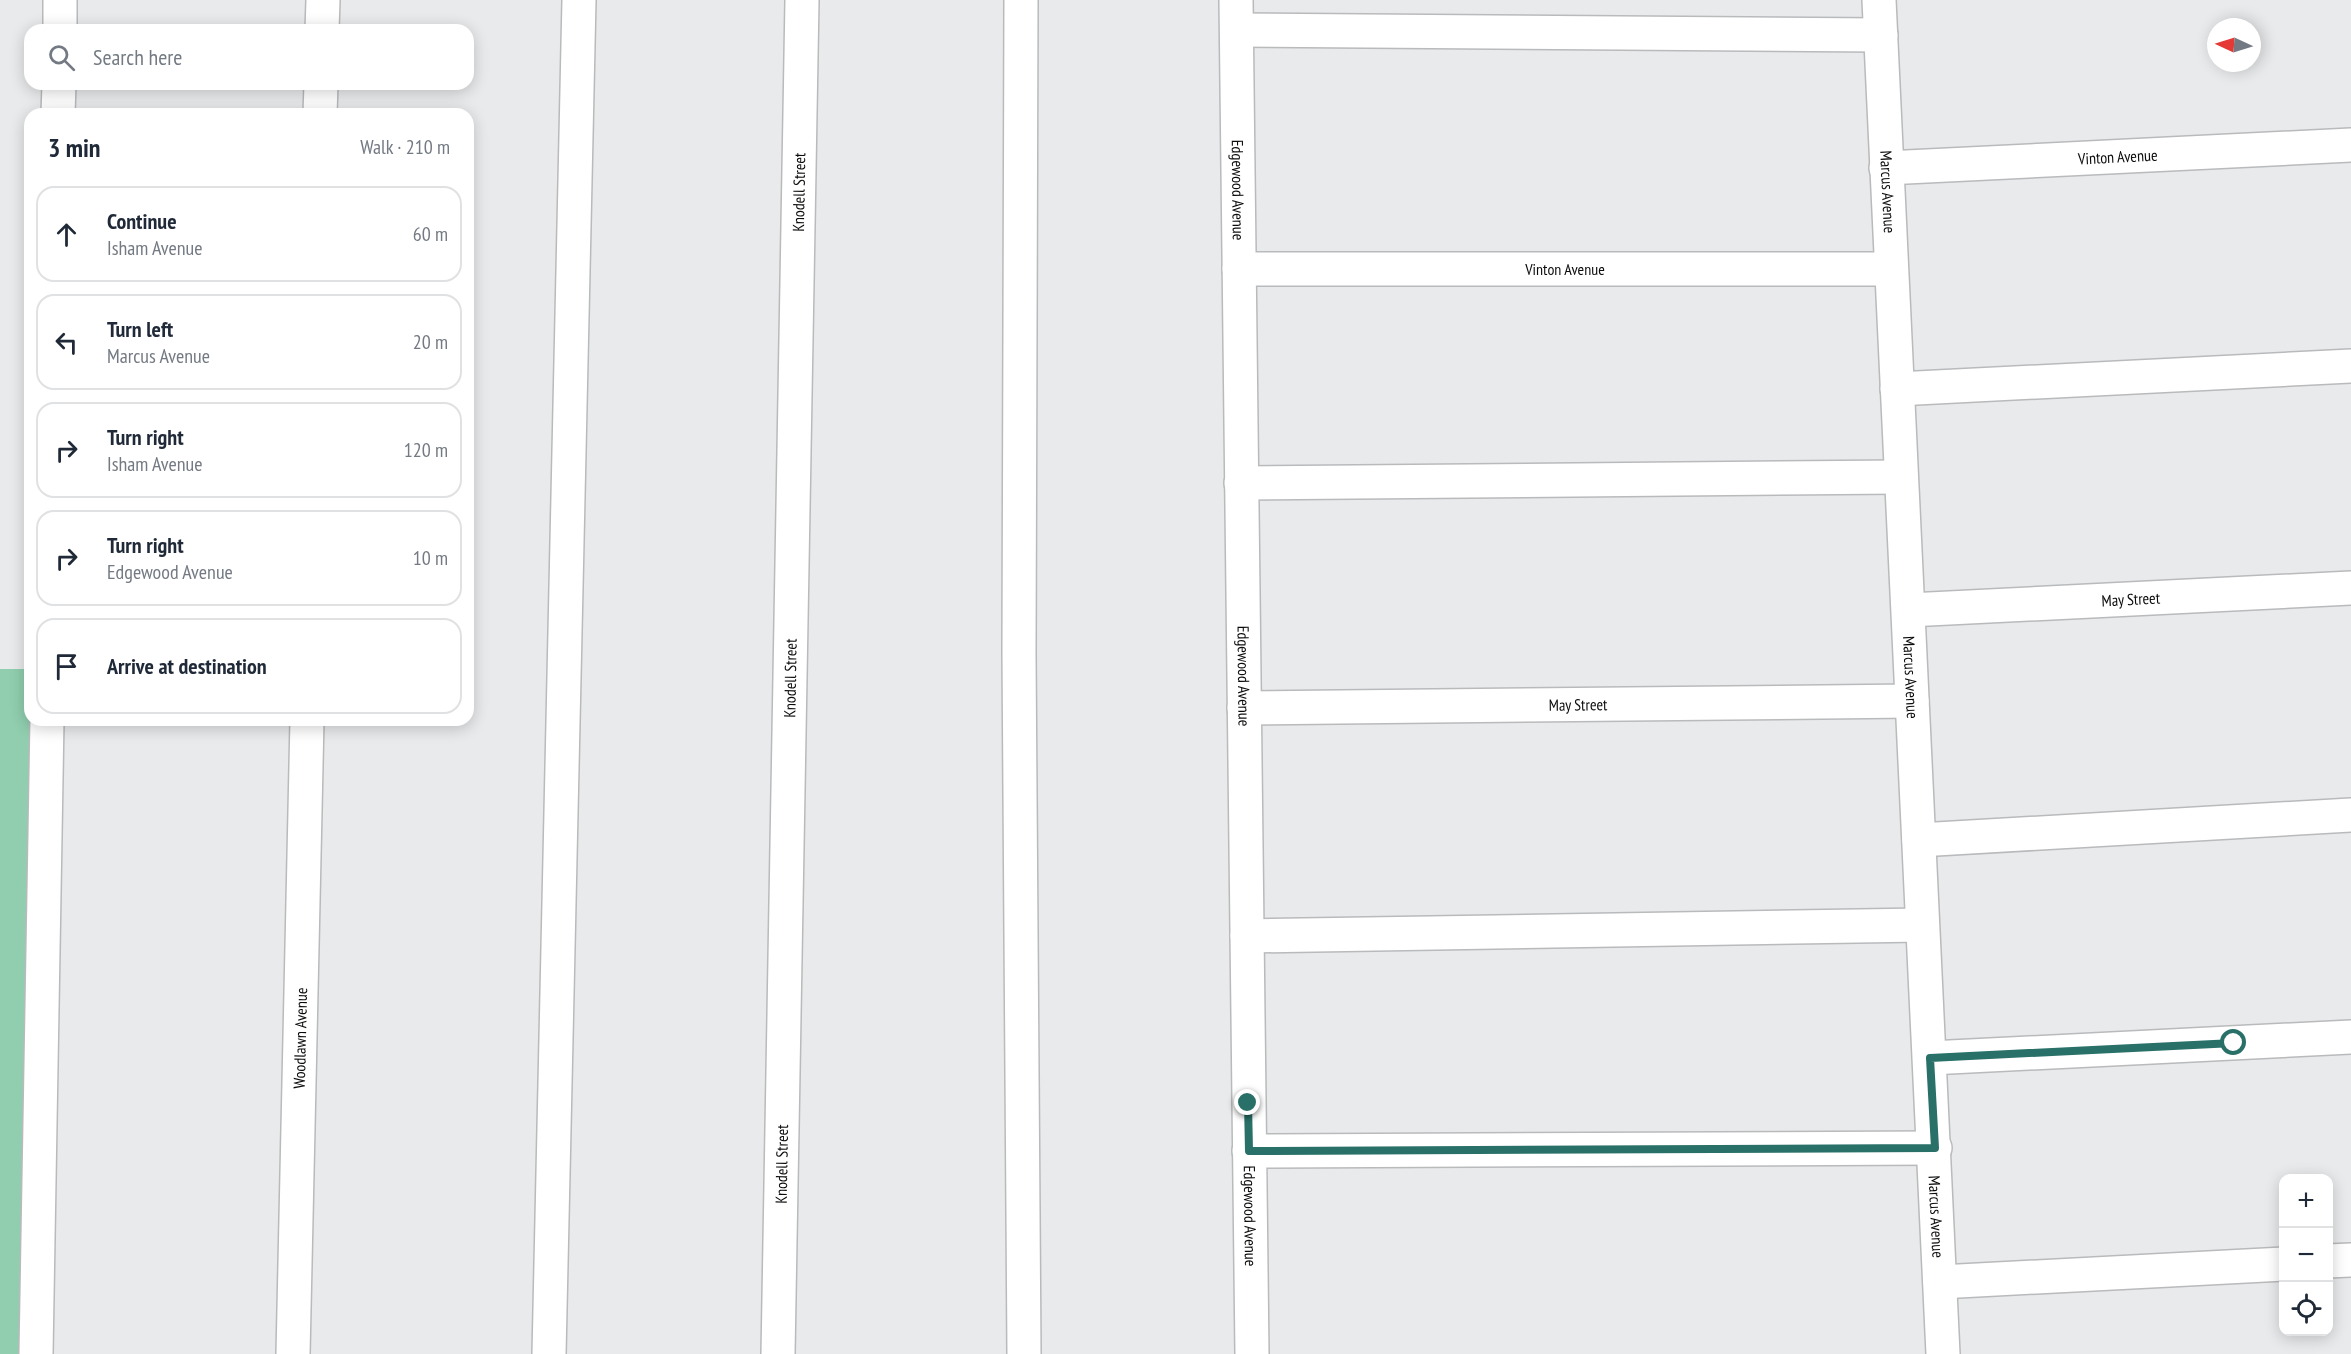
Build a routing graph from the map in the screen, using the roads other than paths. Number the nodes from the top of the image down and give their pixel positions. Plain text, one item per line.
1 (60, 0) edge
2 (323, 0) edge
3 (579, 0) edge
4 (802, 0) edge
5 (1021, 0) edge
6 (1879, 0) edge
7 (1236, 15) edge
8 (60, 24) edge
9 (322, 24) edge
10 (1881, 35) junction
11 (59, 90) edge
12 (321, 90) edge
13 (58, 108) edge
14 (320, 108) edge
15 (2351, 146) edge
16 (1886, 168) junction
17 (1239, 269) junction
18 (1891, 269) junction
19 (2351, 366) edge
20 (1897, 389) junction
21 (1901, 477) junction
22 (1241, 483) junction
23 (2351, 588) edge
24 (1909, 610) junction
25 (1912, 701) junction
26 (1244, 708) junction
27 (47, 726) edge
28 (307, 726) edge
29 (2351, 815) edge
30 (1918, 840) junction
31 (1922, 925) junction
32 (1247, 936) junction
33 (2351, 1037) edge
34 (1930, 1058) junction
35 (1935, 1148) junction
36 (1249, 1151) junction
37 (2351, 1260) edge
38 (2333, 1261) edge
39 (2279, 1264) edge
40 (1940, 1282) junction
41 (36, 1354) edge
42 (293, 1354) edge
43 (549, 1354) edge
44 (778, 1354) edge
45 (1024, 1354) edge
46 (1252, 1354) edge
47 (1943, 1354) edge

1 - 8 street
2 - 9 street
3 - 43 street
4 - 44 street, Knodell Street
5 - 45 street
6 - 10 street, Marcus Avenue
7 - 10 street
7 - 17 street, Edgewood Avenue
10 - 16 street, Marcus Avenue
11 - 13 street
12 - 14 street
15 - 16 street, Vinton Avenue
16 - 18 street, Marcus Avenue
17 - 18 street, Vinton Avenue
17 - 22 street, Edgewood Avenue
18 - 20 street, Marcus Avenue
19 - 20 street
20 - 21 street, Marcus Avenue
21 - 22 street
21 - 24 street, Marcus Avenue
22 - 26 street, Edgewood Avenue
23 - 24 street, May Street
24 - 25 street, Marcus Avenue
25 - 26 street, May Street
25 - 30 street, Marcus Avenue
26 - 32 street, Edgewood Avenue
27 - 41 street
28 - 42 street, Woodlawn Avenue
29 - 30 street
30 - 31 street, Marcus Avenue
31 - 32 street
31 - 34 street, Marcus Avenue
32 - 36 street, Edgewood Avenue
33 - 34 street
34 - 35 street, Marcus Avenue
35 - 36 street
35 - 40 street, Marcus Avenue
36 - 46 street, Edgewood Avenue
37 - 38 street
39 - 40 street
40 - 47 street, Marcus Avenue

